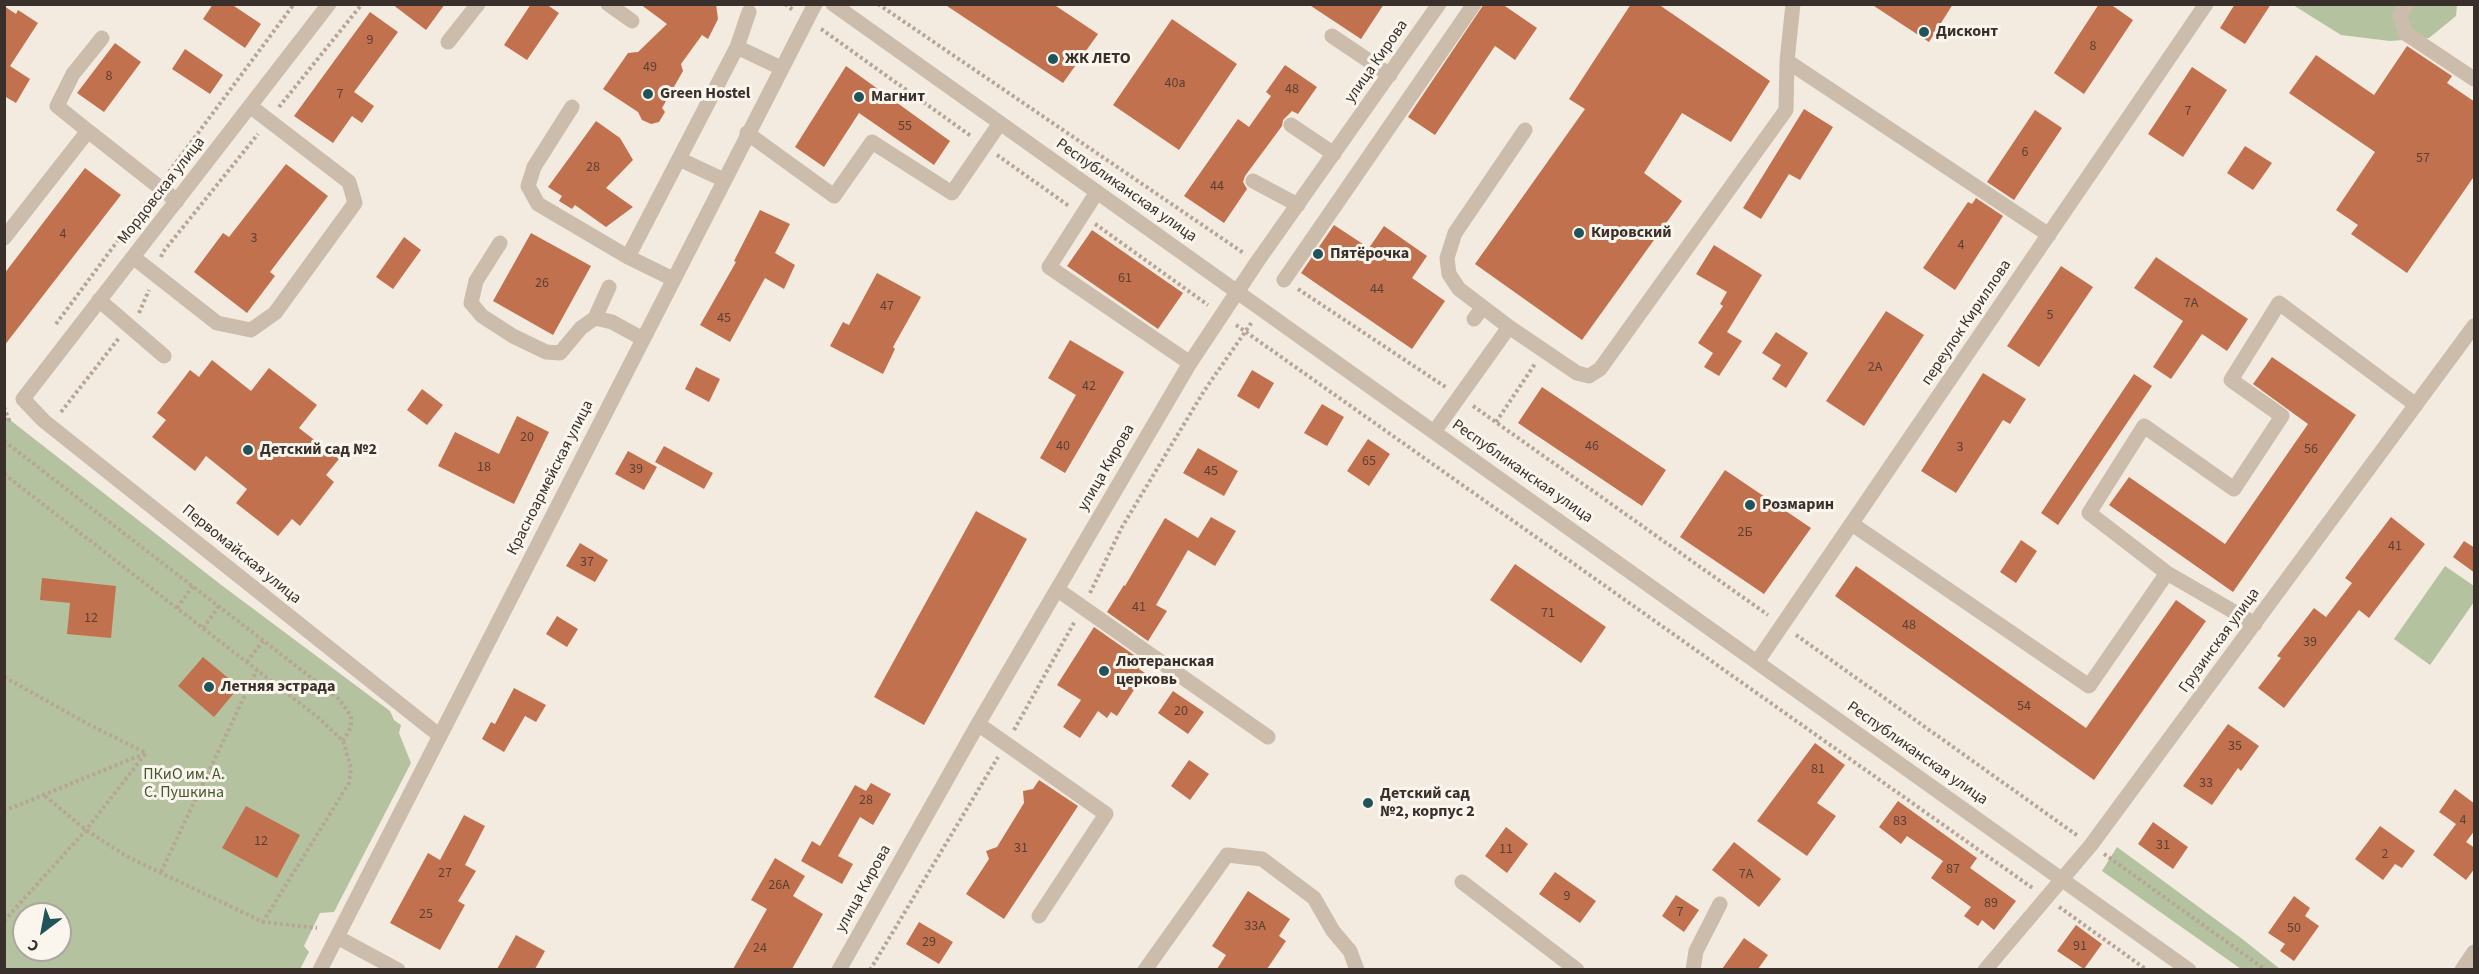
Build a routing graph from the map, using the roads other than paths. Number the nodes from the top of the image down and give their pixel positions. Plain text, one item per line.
1 (478, 4) edge
2 (608, 4) edge
3 (815, 4) edge
4 (833, 4) edge
5 (1439, 4) edge
6 (1474, 4) edge
7 (1793, 4) edge
8 (2206, 4) edge
9 (2407, 4) edge
10 (322, 7) edge
11 (749, 12) dead end
12 (632, 21) dead end
13 (1332, 36) dead end
14 (102, 38) dead end
15 (448, 42) dead end
16 (736, 47) junction
17 (1787, 62) junction
18 (781, 68) junction
19 (1390, 75) junction
20 (2475, 79) edge
21 (250, 106) junction
22 (572, 107) dead end
23 (1000, 123) junction
24 (1291, 125) dead end
25 (1525, 130) dead end
26 (88, 131) junction
27 (747, 134) junction
28 (1334, 154) junction
29 (679, 159) junction
30 (724, 180) junction
31 (1253, 181) dead end
32 (1097, 192) junction
33 (177, 201) junction
34 (1298, 205) junction
35 (2049, 235) junction
36 (4, 238) edge
37 (500, 243) dead end
38 (133, 257) junction
39 (628, 257) junction
40 (673, 279) junction
41 (1284, 280) road end
42 (609, 287) dead end
43 (1237, 292) junction
44 (99, 300) junction
45 (595, 318) junction
46 (2475, 326) edge
47 (1509, 327) junction
48 (643, 339) junction
49 (164, 356) dead end
50 (1190, 363) junction
51 (23, 399) joint
52 (2416, 405) junction
53 (1434, 432) junction
54 (1852, 524) junction
55 (2167, 573) junction
56 (1058, 590) junction
57 (2255, 624) junction
58 (1757, 662) junction
59 (978, 724) junction
60 (440, 736) junction
61 (1268, 737) dead end
62 (2064, 880) junction
63 (1462, 882) dead end
64 (1720, 904) dead end
65 (1039, 916) dead end
66 (337, 937) junction
67 (2475, 952) edge
68 (320, 969) edge
69 (398, 969) edge
70 (839, 969) edge
71 (1145, 969) edge
72 (1357, 969) edge
73 (1577, 969) edge
74 (1693, 969) edge
75 (1986, 969) edge
76 (2189, 969) edge
77 (2462, 969) edge

1 - 15 street
2 - 12 street
3 - 18 street, Красноармейская улица
4 - 23 street, Республиканская улица
5 - 19 street, улица Кирова
6 - 41 street
7 - 17 street
8 - 35 street, переулок Кириллова
9 - 20 street
10 - 21 street, Мордовская улица
11 - 16 street
13 - 19 street
14 - 26 street
16 - 18 street
16 - 29 street
17 - 35 street
17 - 47 street
18 - 27 street, Красноармейская улица
19 - 28 street, улица Кирова
21 - 33 street, Мордовская улица
21 - 38 street
22 - 39 street
23 - 27 street
23 - 32 street, Республиканская улица
24 - 28 street
25 - 47 street
26 - 33 street
26 - 36 street
27 - 30 street, Красноармейская улица
28 - 34 street, улица Кирова
29 - 30 street
29 - 39 street
30 - 40 street, Красноармейская улица
31 - 34 street
32 - 43 street, Республиканская улица
32 - 50 street
33 - 38 street, Мордовская улица
34 - 43 street, улица Кирова
35 - 54 street, переулок Кириллова
37 - 45 street
38 - 44 street, Мордовская улица
39 - 40 street
40 - 48 street, Красноармейская улица
42 - 45 street
43 - 50 street, улица Кирова
43 - 53 street, Республиканская улица
44 - 49 street
44 - 51 street, Мордовская улица
45 - 48 street
46 - 52 street, Грузинская улица
47 - 53 street
48 - 60 street, Красноармейская улица
50 - 56 street, улица Кирова
51 - 60 street, Первомайская улица
52 - 55 street
52 - 57 street, Грузинская улица
53 - 58 street, Республиканская улица
54 - 55 street
54 - 58 street, переулок Кириллова
55 - 57 street
56 - 59 street, улица Кирова
56 - 61 street
57 - 62 street, Грузинская улица
58 - 62 street, Республиканская улица
59 - 65 street
59 - 70 street, улица Кирова
60 - 66 street, Красноармейская улица
62 - 75 street, Грузинская улица
62 - 76 street, Республиканская улица
63 - 73 street
64 - 74 street
66 - 68 street, Красноармейская улица
66 - 69 street
67 - 77 street
71 - 72 street

